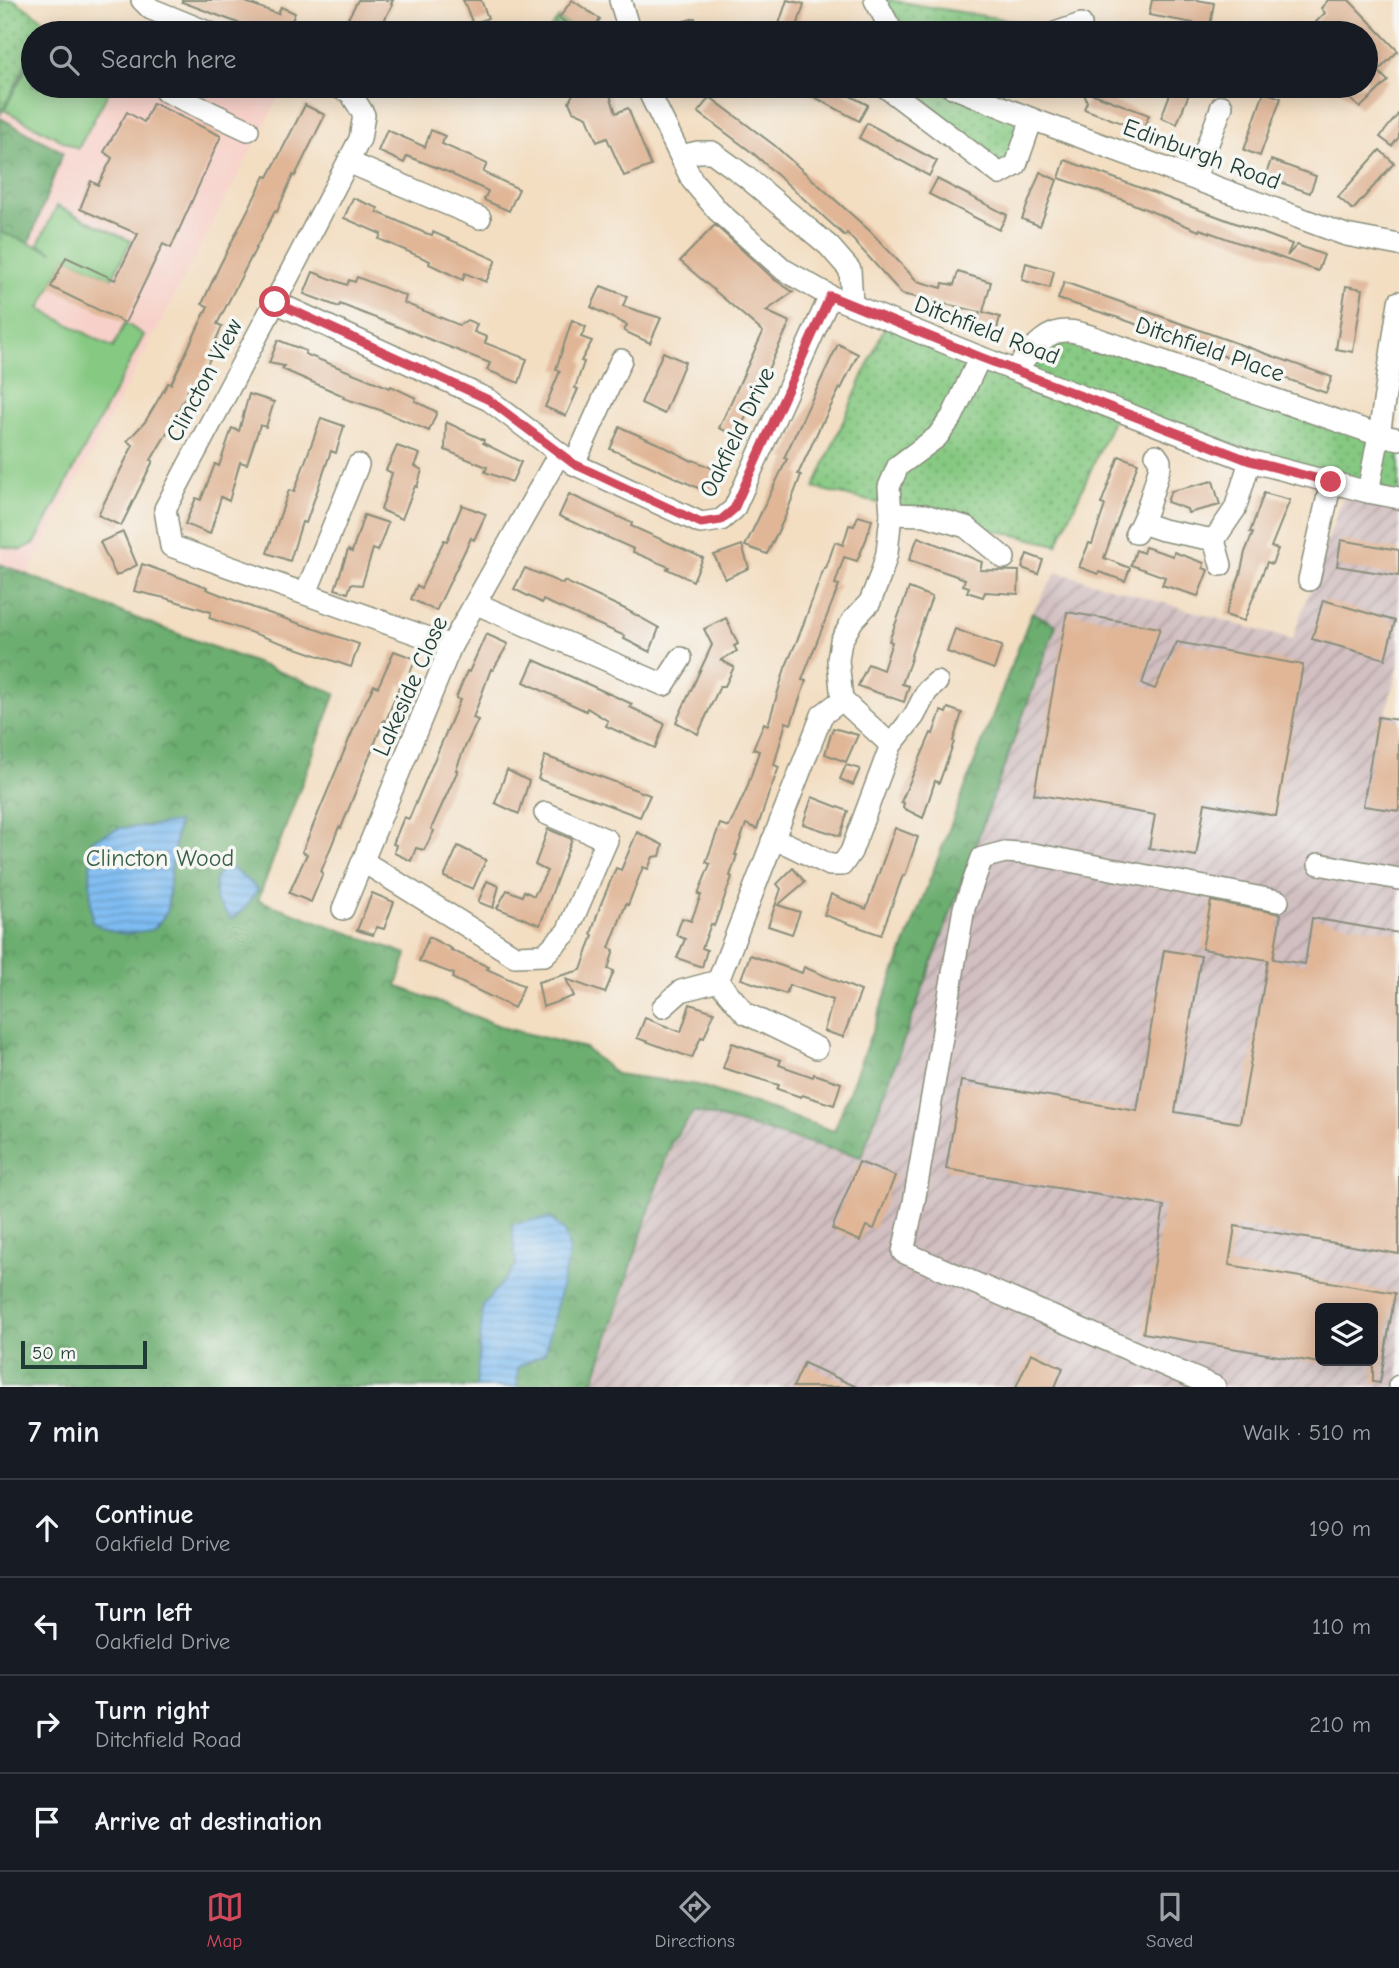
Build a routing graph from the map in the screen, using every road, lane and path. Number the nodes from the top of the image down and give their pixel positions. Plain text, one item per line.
1 (142, 0) edge
2 (620, 0) edge
3 (875, 0) edge
4 (177, 21) edge
5 (626, 21) edge
6 (884, 21) edge
7 (180, 98) edge
8 (354, 98) edge
9 (652, 98) edge
10 (900, 98) edge
11 (996, 98) edge
12 (1222, 106) dead end
13 (1032, 119) junction
14 (248, 130) dead end
15 (681, 156) junction
16 (348, 162) junction
17 (1195, 178) junction
18 (480, 218) dead end
19 (1399, 245) edge
20 (830, 296) junction
21 (275, 302) junction
22 (1399, 302) edge
23 (852, 303) junction
24 (980, 357) junction
25 (621, 360) dead end
26 (1016, 369) junction
27 (1389, 437) edge
28 (1156, 455) dead end
29 (566, 459) junction
30 (1250, 461) junction
31 (358, 465) dead end
32 (1331, 482) junction
33 (1368, 492) junction
34 (1399, 498) edge
35 (891, 514) junction
36 (1214, 540) junction
37 (1004, 558) dead end
38 (1221, 565) dead end
39 (1309, 580) dead end
40 (306, 593) junction
41 (477, 604) junction
42 (452, 646) junction
43 (681, 658) dead end
44 (937, 682) dead end
45 (842, 700) junction
46 (891, 745) junction
47 (545, 813) dead end
48 (772, 841) junction
49 (364, 862) junction
50 (1318, 864) dead end
51 (1399, 879) edge
52 (1279, 901) dead end
53 (343, 909) dead end
54 (718, 981) junction
55 (663, 1007) dead end
56 (817, 1048) dead end
57 (1215, 1387) edge

1 - 4 street
2 - 5 street
3 - 6 street
7 - 14 street
8 - 16 street, Clincton View
9 - 15 street, Ditchfield Road
10 - 13 street
11 - 13 street, Edinburgh Road
12 - 17 street
13 - 17 street, Edinburgh Road
15 - 20 street, Ditchfield Road
15 - 23 street
16 - 18 street
16 - 21 street, Clincton View
17 - 19 street, Edinburgh Road
20 - 23 street, Ditchfield Road
20 - 29 street, Oakfield Drive
21 - 29 street, Oakfield Drive
21 - 40 street, Clincton View
22 - 27 street
23 - 24 street, Ditchfield Road
24 - 26 street, Ditchfield Road
24 - 35 street
25 - 29 street
26 - 27 street, Ditchfield Place
26 - 30 street, Ditchfield Road
27 - 33 street
28 - 36 street
29 - 41 street, Lakeside Close
30 - 32 street, Ditchfield Road
30 - 36 street
31 - 40 street
32 - 33 street, Ditchfield Road
32 - 39 street
33 - 34 street, Ditchfield Road
35 - 37 street
35 - 45 street
36 - 38 street
40 - 42 street, Clincton View
41 - 42 street, Lakeside Close
41 - 43 street
42 - 49 street, Lakeside Close
44 - 46 street
45 - 46 street
45 - 48 street
46 - 48 street
47 - 49 street
48 - 54 street
49 - 53 street, Lakeside Close
50 - 51 street
52 - 57 street
54 - 55 street
54 - 56 street

